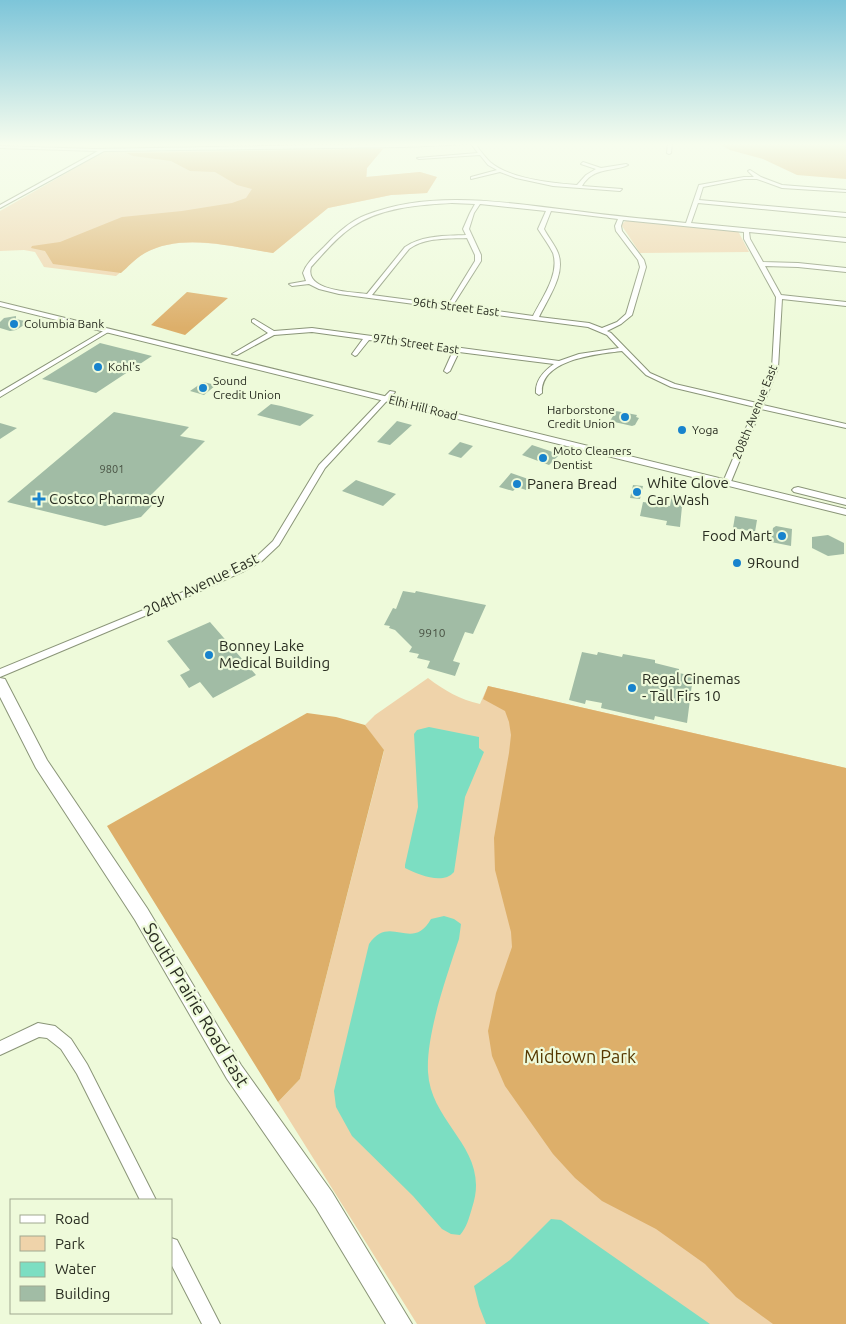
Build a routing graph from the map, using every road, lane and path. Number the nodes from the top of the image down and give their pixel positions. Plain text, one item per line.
1 (478, 204) edge
2 (413, 205) edge
3 (487, 205) edge
4 (694, 205) edge
5 (744, 205) edge
6 (549, 210) junction
7 (846, 215) edge
8 (621, 218) junction
9 (688, 224) junction
10 (746, 230) junction
11 (468, 236) junction
12 (846, 240) edge
13 (761, 264) junction
14 (846, 270) edge
15 (310, 282) junction
16 (292, 284) dead end
17 (368, 296) junction
18 (779, 296) junction
19 (0, 298) edge
20 (0, 304) edge
21 (846, 304) edge
22 (450, 306) junction
23 (536, 317) junction
24 (254, 320) dead end
25 (603, 330) junction
26 (107, 331) junction
27 (273, 333) junction
28 (367, 338) junction
29 (622, 348) junction
30 (457, 350) junction
31 (236, 354) junction
32 (355, 354) dead end
33 (559, 363) junction
34 (447, 371) dead end
35 (540, 393) dead end
36 (0, 395) edge
37 (389, 396) junction
38 (758, 407) junction
39 (846, 426) edge
40 (729, 478) junction
41 (846, 502) edge
42 (846, 512) edge
43 (0, 673) edge
44 (0, 683) edge
45 (0, 1048) edge
46 (147, 1199) edge
47 (172, 1248) edge
48 (211, 1324) edge
49 (400, 1324) edge

1 - 11 street
2 - 15 street
3 - 6 street
4 - 9 street
5 - 7 street
6 - 8 street
6 - 23 street
8 - 9 street
8 - 25 street
9 - 10 street
10 - 12 street
10 - 13 street
11 - 17 street
11 - 22 street
13 - 14 street
13 - 18 street
15 - 16 street
15 - 17 street, 96th Street East
17 - 22 street, 96th Street East
18 - 21 street
18 - 38 street, 208th Avenue East
19 - 31 main road, Elhi Hill Road
20 - 26 main road, Elhi Hill Road
22 - 23 street, 96th Street East
23 - 25 street, 96th Street East
24 - 27 street
25 - 29 street
26 - 36 street
26 - 37 main road, Elhi Hill Road
27 - 28 street, 97th Street East
27 - 31 street
28 - 30 street, 97th Street East
28 - 32 street
29 - 33 street
29 - 38 street
30 - 33 street, 97th Street East
30 - 34 street
31 - 37 main road, Elhi Hill Road
33 - 35 street
37 - 40 main road, Elhi Hill Road
37 - 43 street, 204th Avenue East
38 - 39 street
38 - 40 street, 208th Avenue East
40 - 41 main road, Elhi Hill Road
40 - 42 main road, Elhi Hill Road
44 - 49 main road, South Prairie Road East
45 - 46 street
47 - 48 street

